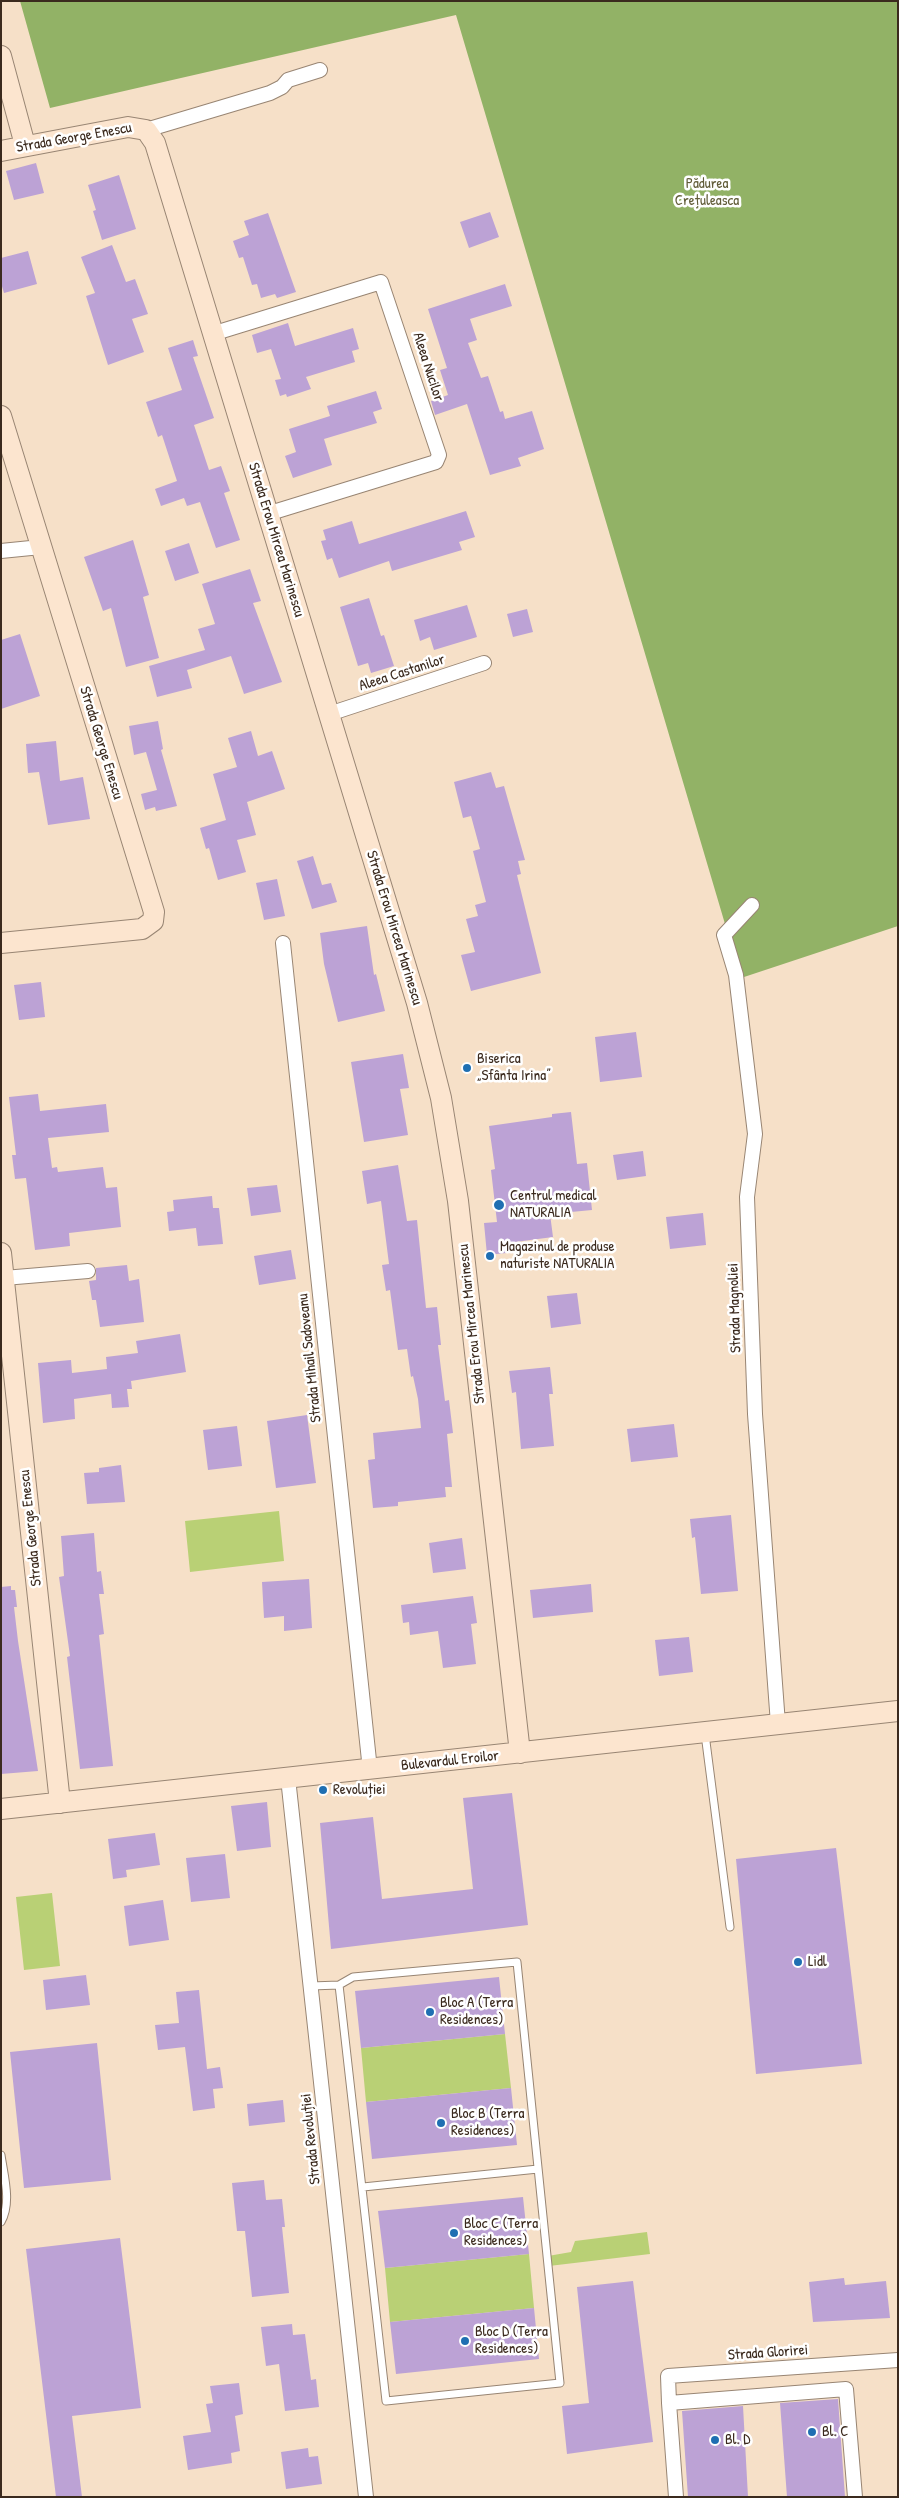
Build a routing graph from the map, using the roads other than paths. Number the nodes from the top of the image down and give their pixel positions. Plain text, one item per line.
1 (1, 56) edge
2 (320, 70) dead end
3 (146, 130) junction
4 (25, 145) junction
5 (1, 151) edge
6 (212, 334) junction
7 (1, 416) edge
8 (267, 514) junction
9 (41, 547) junction
10 (1, 551) edge
11 (484, 663) dead end
12 (329, 714) junction
13 (752, 904) dead end
14 (1, 942) edge
15 (283, 943) dead end
16 (1, 1253) edge
17 (88, 1270) dead end
18 (4, 1278) junction
19 (4, 1306) edge
20 (898, 1711) edge
21 (778, 1724) junction
22 (705, 1732) junction
23 (520, 1753) junction
24 (370, 1770) junction
25 (288, 1778) junction
26 (60, 1803) junction
27 (1, 1810) edge
28 (730, 1927) dead end
29 (339, 1985) junction
30 (311, 1986) junction
31 (1, 2155) edge
32 (538, 2169) junction
33 (363, 2187) junction
34 (1, 2222) edge
35 (898, 2360) edge
36 (669, 2403) junction
37 (366, 2497) edge
38 (676, 2497) edge
39 (855, 2497) edge

1 - 4 street
2 - 3 street
3 - 4 street, Strada George Enescu
3 - 6 street, Strada Erou Mircea Marinescu
4 - 5 street, Strada George Enescu
6 - 8 street, Strada Erou Mircea Marinescu
6 - 8 street, Aleea Nucilor
7 - 9 street, Strada George Enescu
8 - 12 street, Strada Erou Mircea Marinescu
9 - 10 street
9 - 14 street, Strada George Enescu
11 - 12 street, Aleea Castanilor
12 - 23 street, Strada Erou Mircea Marinescu
13 - 21 street, Strada Magnoliei
15 - 24 street, Strada Mihail Sadoveanu
16 - 18 street, Strada George Enescu
17 - 18 street
18 - 19 street, Strada George Enescu
19 - 26 street, Strada George Enescu
20 - 21 street, Bulevardul Eroilor
21 - 22 street, Bulevardul Eroilor
22 - 23 street, Bulevardul Eroilor
22 - 28 lane
23 - 24 street, Bulevardul Eroilor
24 - 25 street, Bulevardul Eroilor
25 - 26 street, Bulevardul Eroilor
25 - 30 street, Strada Revoluției
26 - 27 street, Bulevardul Eroilor
29 - 30 lane
29 - 32 lane
29 - 33 lane
30 - 37 street, Strada Revoluției
31 - 34 lane
32 - 33 lane
32 - 33 lane
35 - 36 street, Strada Glorirei
36 - 38 street
36 - 39 street

